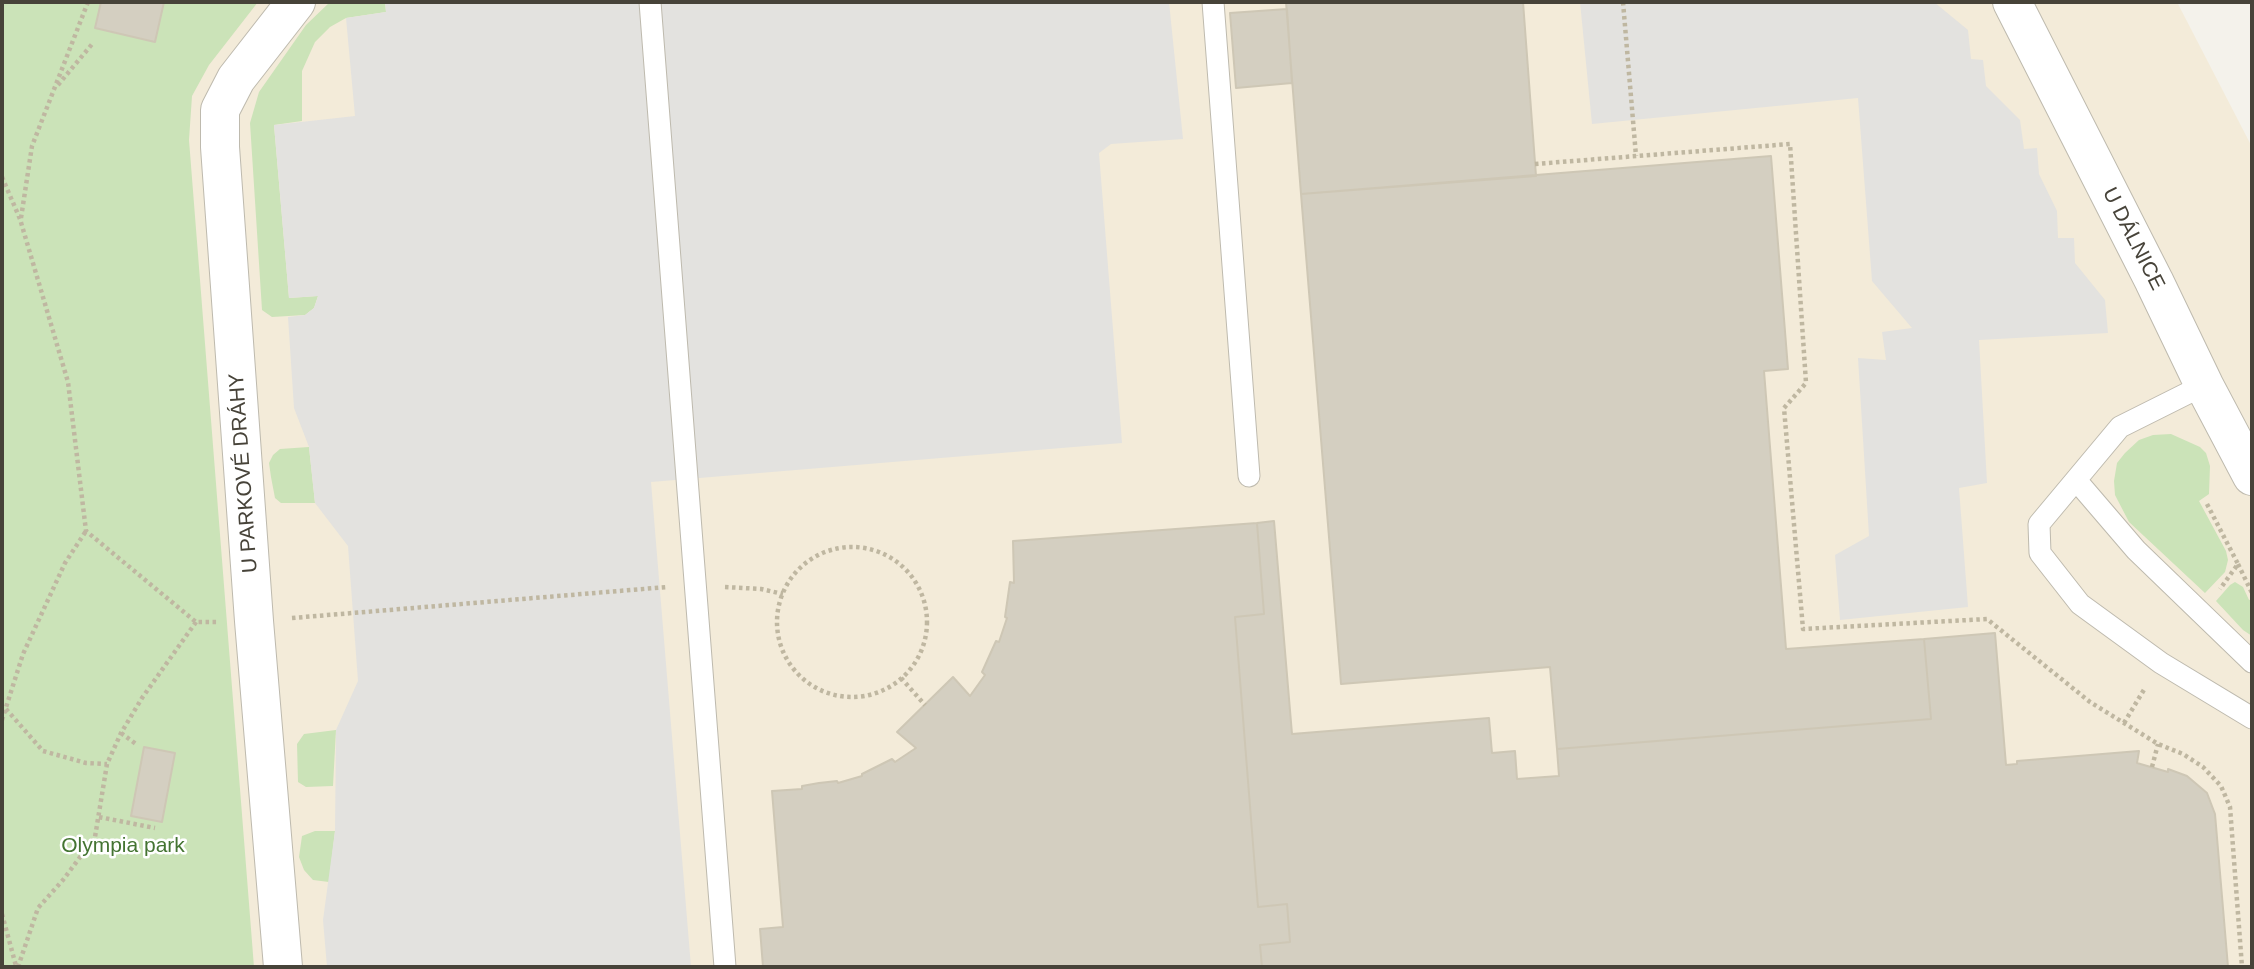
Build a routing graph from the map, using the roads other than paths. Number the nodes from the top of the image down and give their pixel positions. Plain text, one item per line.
1 (296, 2) edge
2 (650, 2) edge
3 (1213, 2) edge
4 (2012, 2) edge
5 (2204, 385) junction
6 (1249, 476) dead end
7 (2252, 476) edge
8 (2077, 480) junction
9 (2252, 662) edge
10 (2252, 718) edge
11 (283, 967) edge
12 (725, 967) edge

1 - 11 street, U PARKOVÉ DRÁHY
2 - 12 lane
3 - 6 lane
4 - 5 street, U DÁLNICE
5 - 7 street, U DÁLNICE
5 - 8 lane
8 - 9 lane
8 - 10 lane

